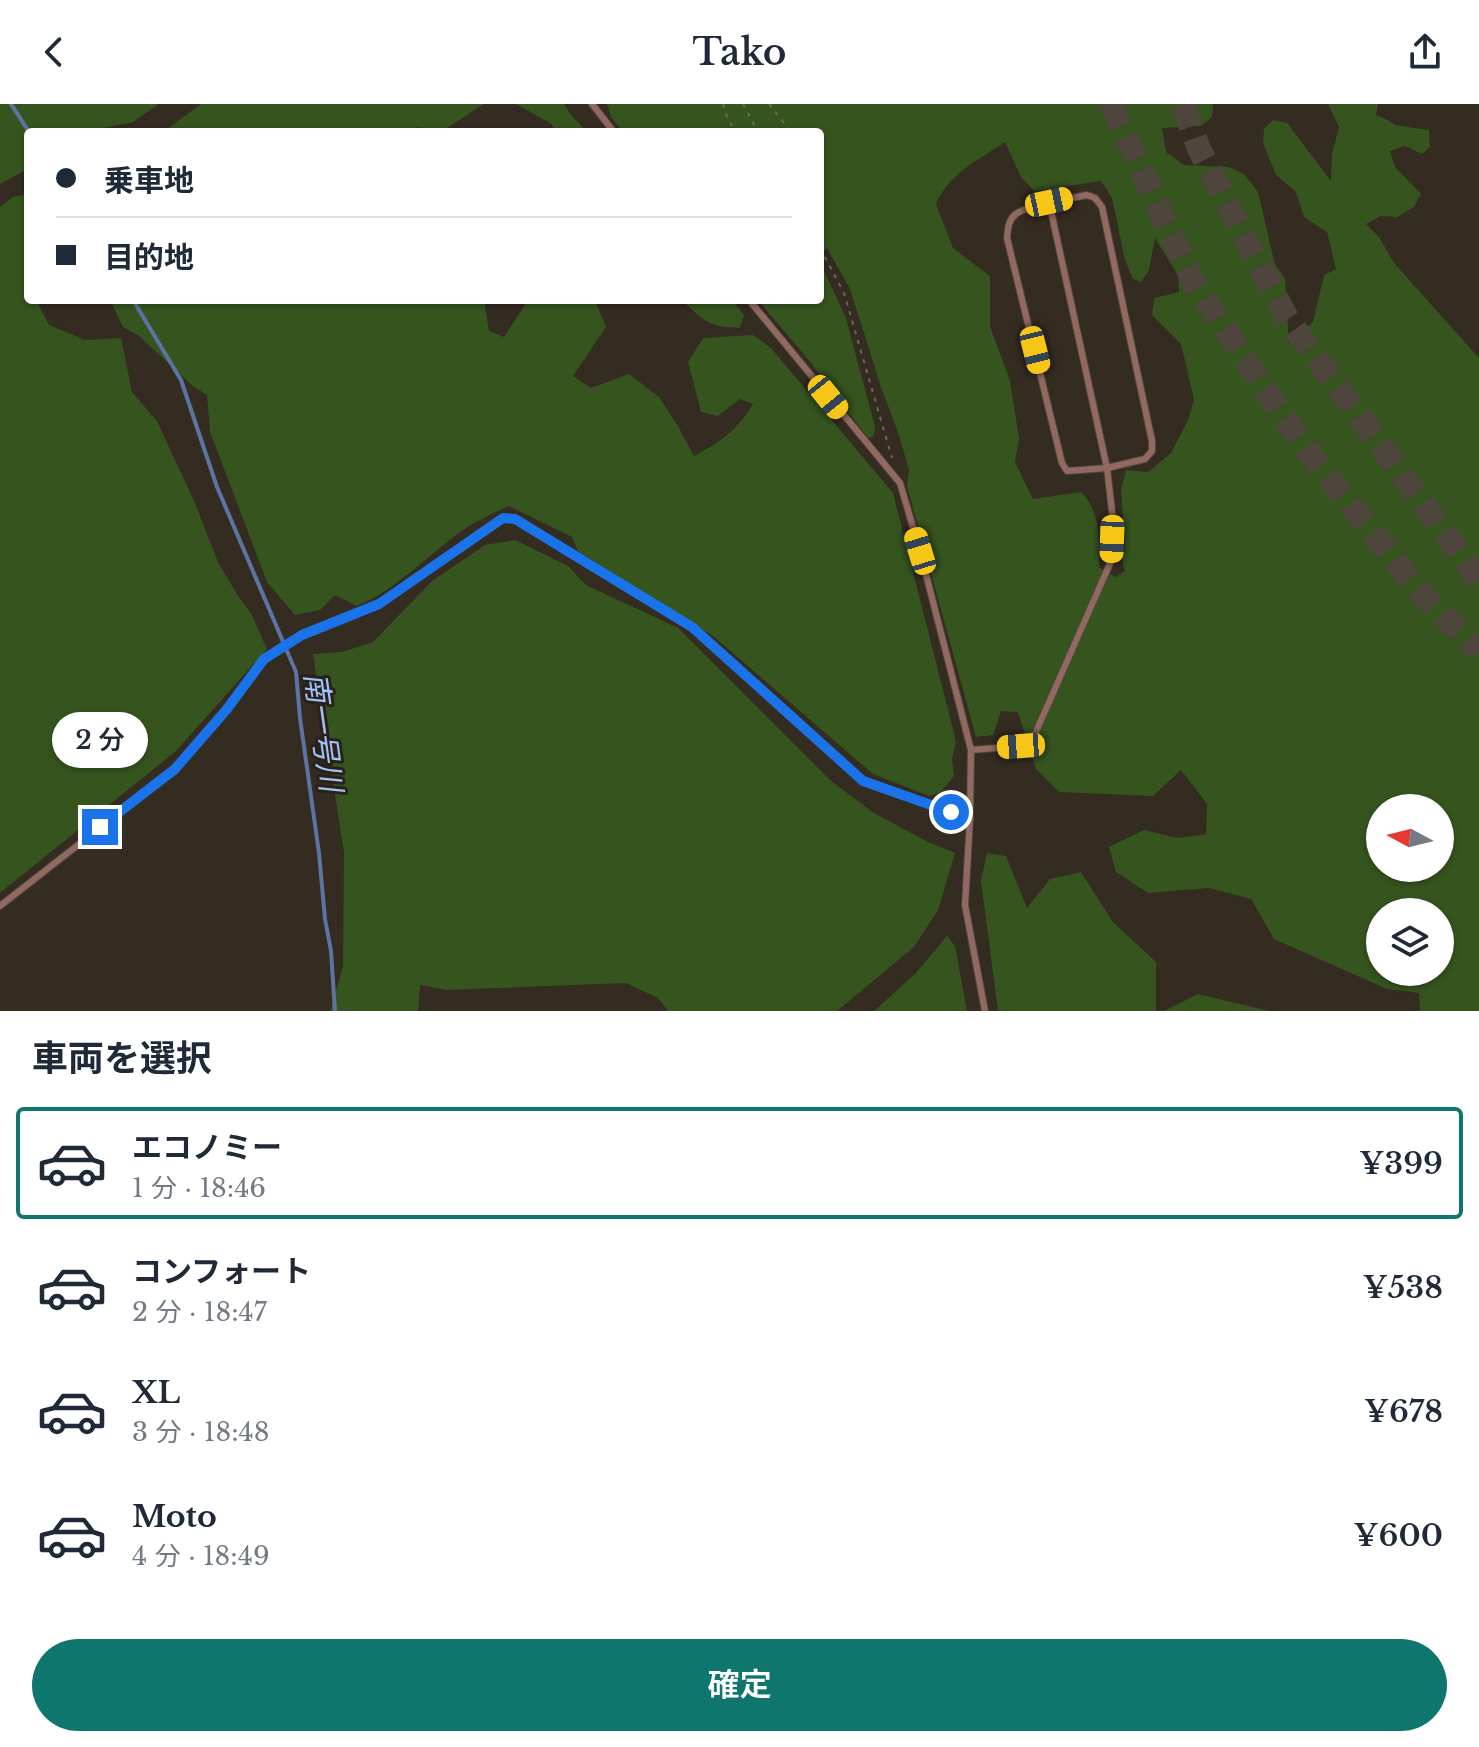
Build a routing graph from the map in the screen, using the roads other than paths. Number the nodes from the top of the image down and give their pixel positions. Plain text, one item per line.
1 (592, 104) edge
2 (611, 128) edge
3 (1049, 202) junction
4 (752, 304) edge
5 (1107, 468) junction
6 (971, 750) junction
7 (970, 818) junction
8 (0, 906) edge
9 (985, 1011) edge

1 - 2 lane
3 - 5 lane
3 - 5 lane
3 - 5 lane
4 - 6 lane
5 - 6 lane
6 - 7 lane
7 - 8 lane
7 - 9 lane

